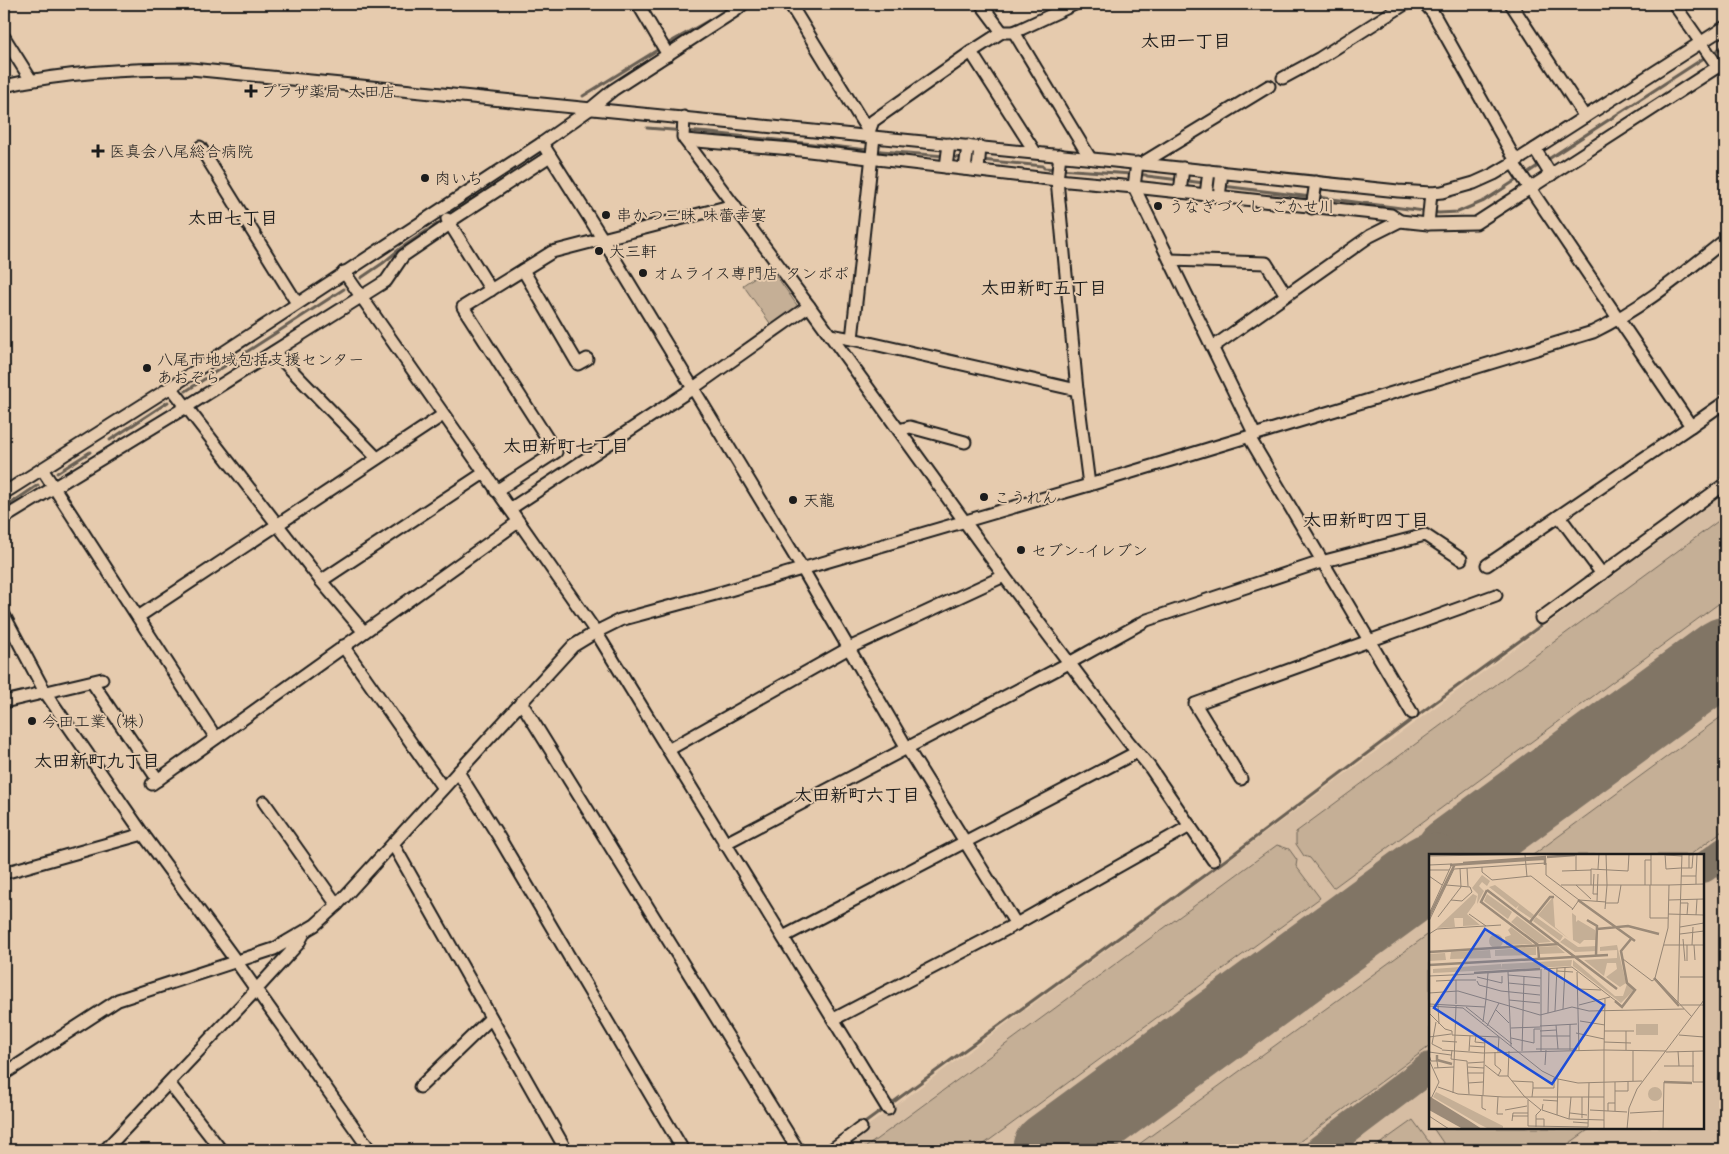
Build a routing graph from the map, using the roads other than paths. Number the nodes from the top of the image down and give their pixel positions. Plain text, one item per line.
1 (638, 4) edge
2 (743, 4) edge
3 (790, 4) edge
4 (981, 4) edge
5 (1075, 4) edge
6 (1405, 4) edge
7 (1425, 4) edge
8 (1512, 4) edge
9 (1674, 4) edge
10 (1725, 27) edge
11 (1008, 32) junction
12 (4, 37) edge
13 (1705, 47) junction
14 (664, 49) junction
15 (970, 52) junction
16 (1722, 64) edge
17 (1283, 78) dead end
18 (31, 80) junction
19 (4, 86) edge
20 (1268, 86) dead end
21 (590, 109) junction
22 (1585, 117) junction
23 (684, 130) junction
24 (794, 132) junction
25 (780, 137) junction
26 (871, 137) junction
27 (542, 143) junction
28 (905, 145) junction
29 (927, 146) junction
30 (200, 147) dead end
31 (792, 149) junction
32 (949, 149) junction
33 (1535, 149) junction
34 (967, 150) junction
35 (980, 152) junction
36 (1035, 152) junction
37 (550, 156) junction
38 (1090, 158) junction
39 (872, 159) junction
40 (1059, 160) junction
41 (904, 163) junction
42 (924, 165) junction
43 (1138, 166) junction
44 (1516, 166) junction
45 (946, 167) junction
46 (965, 169) junction
47 (978, 170) junction
48 (1182, 173) junction
49 (1551, 175) junction
50 (1208, 176) junction
51 (1221, 177) junction
52 (1058, 180) junction
53 (1134, 187) junction
54 (1315, 188) junction
55 (1530, 189) junction
56 (1180, 192) junction
57 (1430, 193) junction
58 (1206, 195) junction
59 (1219, 197) junction
60 (734, 205) junction
61 (1312, 208) junction
62 (441, 209) junction
63 (1400, 221) junction
64 (450, 223) junction
65 (1428, 224) junction
66 (602, 238) junction
67 (1725, 240) edge
68 (1170, 260) junction
69 (523, 270) junction
70 (344, 272) junction
71 (491, 290) junction
72 (1286, 295) junction
73 (361, 297) junction
74 (297, 303) junction
75 (809, 306) junction
76 (1618, 320) junction
77 (830, 335) junction
78 (852, 339) junction
79 (1213, 347) junction
80 (274, 352) junction
81 (587, 359) dead end
82 (171, 386) junction
83 (692, 388) junction
84 (1077, 390) junction
85 (1725, 402) edge
86 (186, 407) junction
87 (443, 415) junction
88 (1691, 426) junction
89 (899, 430) junction
90 (1252, 436) junction
91 (965, 442) dead end
92 (377, 458) junction
93 (42, 468) junction
94 (484, 473) junction
95 (1089, 484) junction
96 (1725, 484) edge
97 (54, 488) junction
98 (496, 490) junction
99 (4, 493) edge
100 (510, 509) junction
101 (1558, 516) junction
102 (4, 518) edge
103 (964, 520) junction
104 (518, 522) junction
105 (278, 524) junction
106 (1462, 559) dead end
107 (1321, 562) junction
108 (1487, 565) dead end
109 (802, 568) junction
110 (1602, 574) junction
111 (1004, 576) junction
112 (321, 581) junction
113 (1496, 595) dead end
114 (4, 615) edge
115 (138, 617) junction
116 (1541, 618) dead end
117 (363, 632) junction
118 (596, 632) junction
119 (1369, 641) junction
120 (343, 646) junction
121 (849, 648) junction
122 (1069, 663) junction
123 (45, 692) junction
124 (4, 702) edge
125 (521, 702) junction
126 (1412, 713) dead end
127 (216, 738) junction
128 (907, 748) junction
129 (668, 750) junction
130 (1137, 752) junction
131 (458, 772) junction
132 (1241, 780) dead end
133 (443, 788) junction
134 (264, 802) dead end
135 (1190, 826) junction
136 (143, 834) junction
137 (965, 843) junction
138 (393, 844) junction
139 (724, 844) junction
140 (1213, 860) dead end
141 (4, 873) edge
142 (337, 906) junction
143 (1016, 924) junction
144 (304, 933) junction
145 (783, 937) junction
146 (236, 961) junction
147 (256, 990) junction
148 (491, 1018) junction
149 (834, 1019) junction
150 (4, 1074) edge
151 (168, 1083) junction
152 (420, 1088) dead end
153 (888, 1109) dead end
154 (861, 1128) dead end
155 (105, 1150) edge
156 (221, 1150) edge
157 (368, 1150) edge
158 (566, 1150) edge
159 (683, 1150) edge
160 (798, 1150) edge
161 (831, 1150) edge

1 - 14 street
2 - 14 street
3 - 26 street
4 - 11 street
5 - 11 street
6 - 17 street
7 - 44 street
8 - 22 street
9 - 13 street
10 - 13 street
11 - 15 street
11 - 38 street
12 - 18 street
13 - 16 street
13 - 22 street
14 - 21 street
15 - 26 street
15 - 36 street
16 - 49 street
18 - 19 street
18 - 21 street
20 - 43 street
21 - 23 street
21 - 27 street
22 - 33 street
23 - 25 street
23 - 25 street
23 - 60 street
24 - 25 street
24 - 26 street
24 - 31 street
25 - 31 street
26 - 28 street
26 - 39 street
27 - 37 street
27 - 62 street
28 - 29 street
28 - 41 street
29 - 32 street
29 - 42 street
30 - 74 street
31 - 39 street
32 - 34 street
32 - 45 street
33 - 44 street
33 - 49 street
34 - 35 street
34 - 46 street
35 - 36 street
35 - 47 street
36 - 40 street
37 - 64 street
37 - 66 street
38 - 40 street
38 - 43 street
39 - 41 street
39 - 78 street
40 - 52 street
41 - 42 street
42 - 45 street
43 - 48 street
43 - 53 street
44 - 55 street
44 - 57 street
45 - 46 street
46 - 47 street
47 - 52 street
48 - 50 street
48 - 56 street
49 - 55 street
50 - 51 street
50 - 58 street
51 - 54 street
51 - 59 street
52 - 53 street
52 - 84 street
53 - 56 street
53 - 68 street
54 - 57 street
54 - 61 street
55 - 65 street
55 - 76 street
56 - 58 street
57 - 65 street
58 - 59 street
59 - 61 street
60 - 66 street
60 - 75 street
61 - 63 street
62 - 64 street
62 - 70 street
63 - 65 street
63 - 72 street
64 - 71 street
64 - 73 street
66 - 69 street
66 - 83 street
67 - 76 street
68 - 72 street
68 - 79 street
69 - 71 street
69 - 81 street
70 - 73 street
70 - 74 street
71 - 98 street
72 - 79 street
73 - 80 street
73 - 87 street
74 - 82 street
75 - 77 street
75 - 83 street
76 - 88 street
76 - 90 street
77 - 78 street
77 - 89 street
78 - 84 street
79 - 90 street
80 - 86 street
80 - 92 street
82 - 86 street
82 - 93 street
83 - 100 street
83 - 109 street
84 - 95 street
85 - 88 street
86 - 97 street
86 - 105 street
87 - 92 street
87 - 94 street
88 - 101 street
89 - 91 street
89 - 103 street
90 - 95 street
90 - 107 street
92 - 105 street
93 - 97 street
93 - 99 street
94 - 98 street
94 - 112 street
95 - 103 street
96 - 110 street
97 - 102 street
97 - 115 street
98 - 100 street
100 - 104 street
101 - 108 street
101 - 110 street
103 - 109 street
103 - 111 street
104 - 117 street
104 - 118 street
105 - 112 street
105 - 115 street
106 - 107 street
107 - 119 street
107 - 122 street
109 - 118 street
109 - 121 street
110 - 116 street
111 - 121 street
111 - 122 street
112 - 117 street
113 - 119 street
114 - 123 street
115 - 127 street
117 - 120 street
118 - 125 street
118 - 129 street
119 - 126 street
119 - 132 street
120 - 127 street
120 - 133 street
121 - 128 street
121 - 129 street
122 - 128 street
122 - 130 street
123 - 124 street
123 - 127 street
123 - 136 street
125 - 131 street
125 - 160 street
128 - 137 street
128 - 139 street
129 - 139 street
130 - 135 street
130 - 137 street
131 - 133 street
131 - 159 street
133 - 138 street
134 - 142 street
135 - 140 street
135 - 143 street
136 - 141 street
136 - 146 street
137 - 143 street
137 - 145 street
138 - 142 street
138 - 148 street
139 - 145 street
142 - 144 street
143 - 149 street
144 - 146 street
144 - 147 street
145 - 149 street
146 - 147 street
146 - 150 street
147 - 151 street
147 - 157 street
148 - 152 street
148 - 158 street
149 - 153 street
151 - 155 street
151 - 156 street
154 - 161 street

